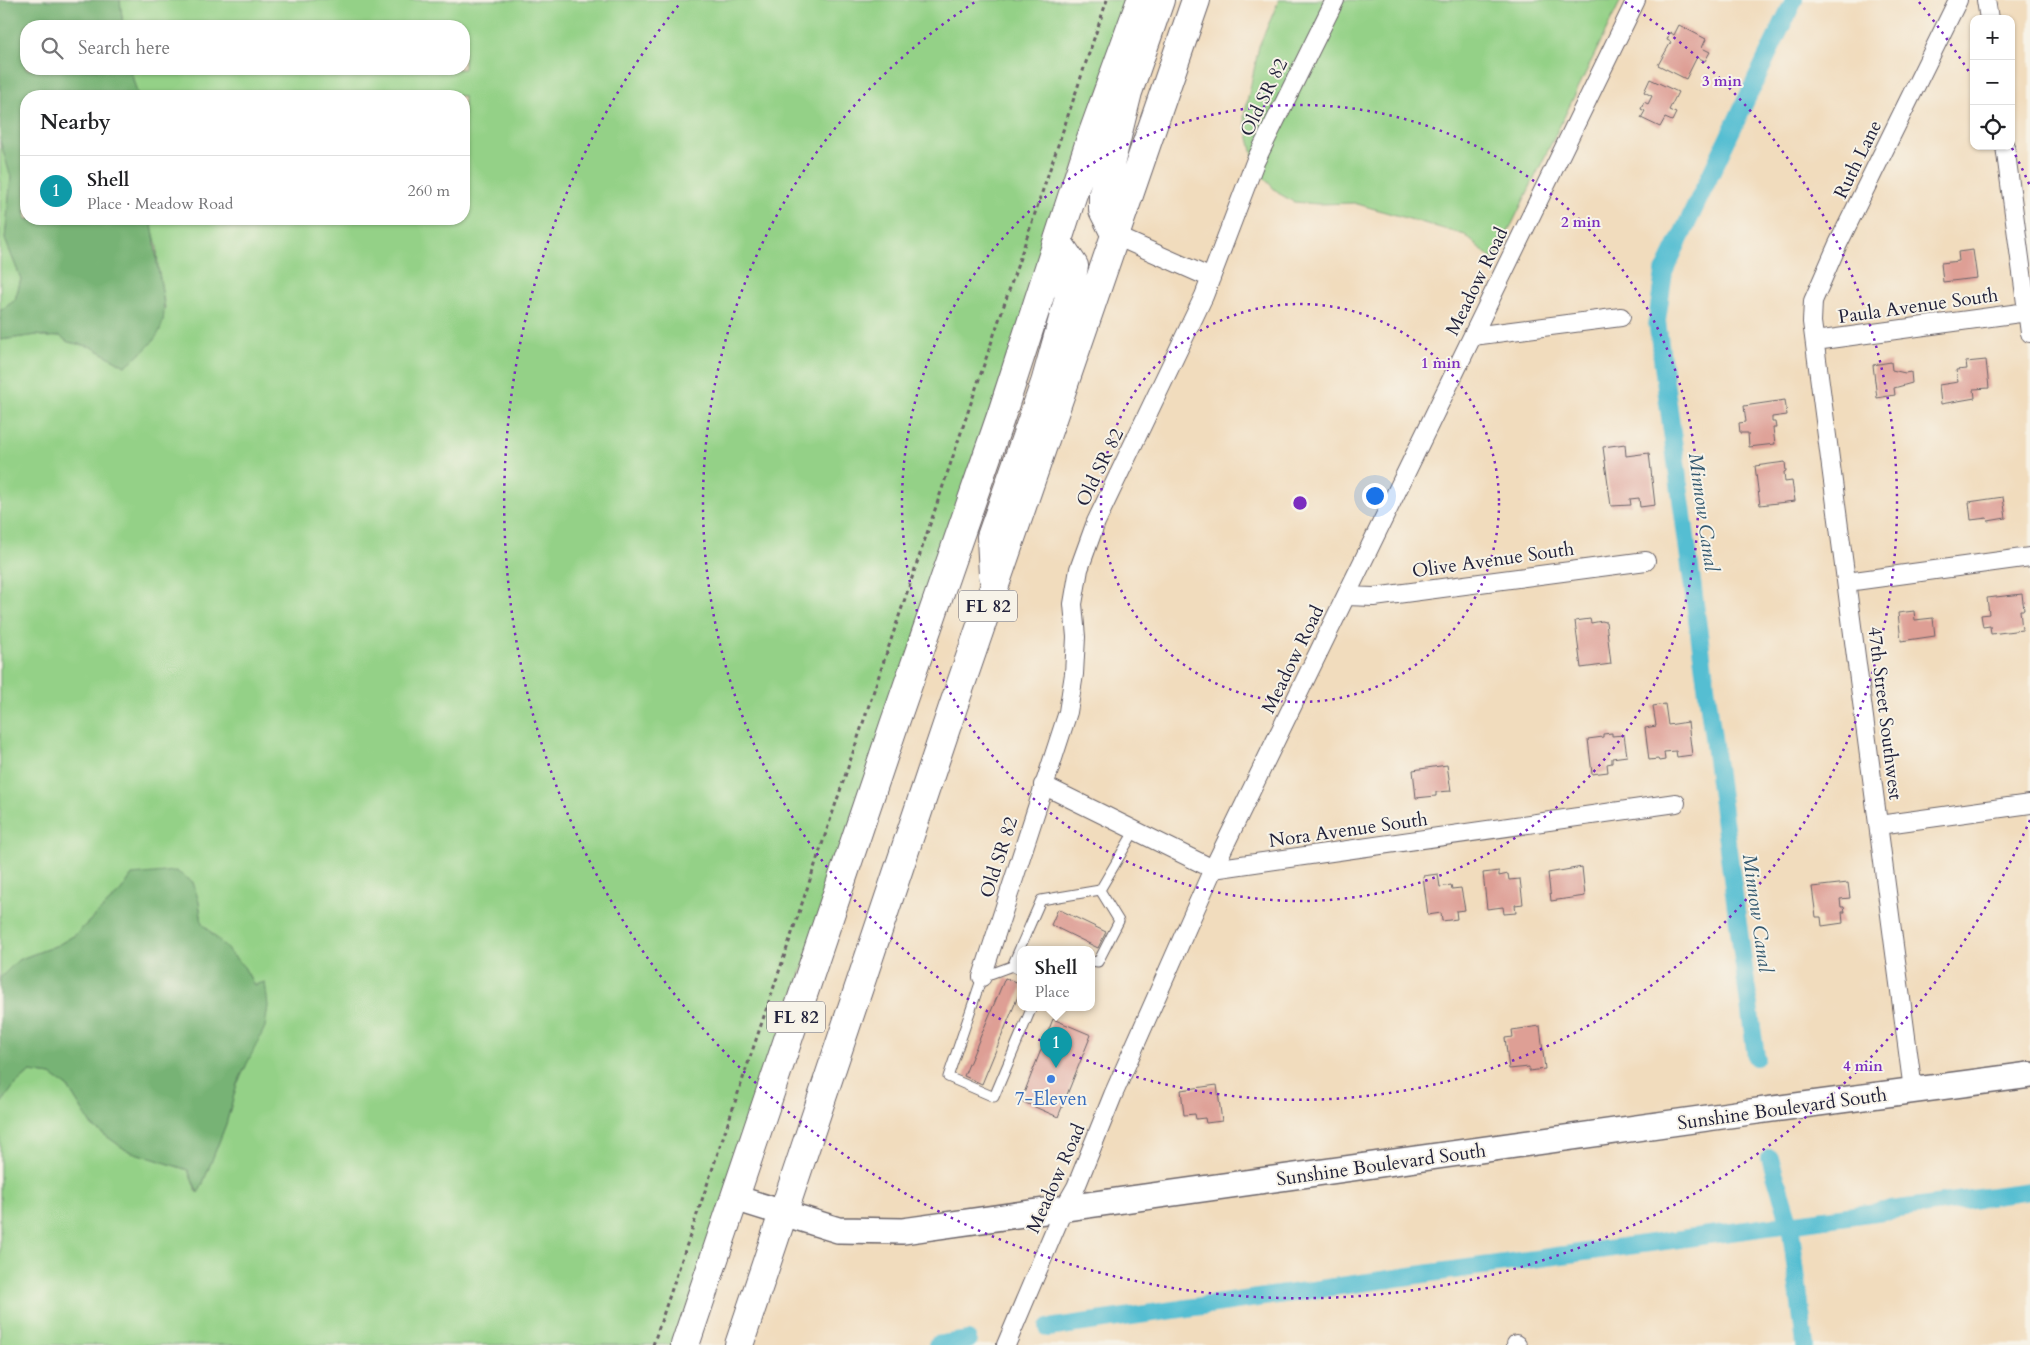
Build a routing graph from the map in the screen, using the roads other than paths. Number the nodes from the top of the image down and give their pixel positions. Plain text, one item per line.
1 (1141, 0) edge
2 (1160, 0) edge
3 (1196, 0) edge
4 (1335, 0) edge
5 (1636, 0) edge
6 (1958, 0) edge
7 (1986, 0) edge
8 (1988, 15) edge
9 (2006, 150) edge
10 (1116, 236) junction
11 (1058, 242) junction
12 (1211, 278) junction
13 (2027, 312) junction
14 (1621, 317) dead end
15 (2030, 333) edge
16 (1473, 336) junction
17 (1815, 341) junction
18 (2030, 557) edge
19 (1646, 561) dead end
20 (1847, 582) junction
21 (993, 592) junction
22 (1346, 596) junction
23 (1044, 785) junction
24 (1676, 803) dead end
25 (2030, 804) edge
26 (1879, 825) junction
27 (1135, 830) junction
28 (1213, 869) junction
29 (1100, 890) junction
30 (1021, 946) edge
31 (1017, 955) edge
32 (1095, 962) edge
33 (1012, 966) junction
34 (1017, 969) edge
35 (982, 977) junction
36 (1030, 1011) edge
37 (2030, 1075) edge
38 (1912, 1090) junction
39 (735, 1198) junction
40 (1064, 1208) junction
41 (784, 1213) junction
42 (685, 1345) edge
43 (739, 1345) edge
44 (1006, 1345) edge

1 - 11 highway, FL 82
2 - 10 highway
3 - 10 highway, FL 82
4 - 12 street, Old SR 82
5 - 16 street, Meadow Road
6 - 17 street, Ruth Lane
7 - 8 street
9 - 13 street
10 - 12 street
10 - 21 highway, FL 82
11 - 21 highway
11 - 39 highway, FL 82
12 - 23 street, Old SR 82
13 - 15 street
13 - 17 street, Paula Avenue South
14 - 16 street
16 - 22 street, Meadow Road
17 - 20 street, 47th Street Southwest
18 - 20 street
19 - 22 street, Olive Avenue South
20 - 26 street, 47th Street Southwest
21 - 41 highway, FL 82
22 - 28 street, Meadow Road
23 - 27 street
23 - 35 street, Old SR 82
24 - 28 street, Nora Avenue South
25 - 26 street
26 - 38 street, 47th Street Southwest
27 - 28 street
27 - 29 lane
28 - 40 street, Meadow Road
29 - 30 lane
29 - 32 lane
31 - 33 lane
33 - 34 lane
33 - 35 lane
35 - 36 lane
37 - 38 street, Sunshine Boulevard South
38 - 40 street, Sunshine Boulevard South
39 - 41 street, Sunshine Boulevard South
39 - 42 highway, FL 82
40 - 41 street, Sunshine Boulevard South
40 - 44 street, Meadow Road
41 - 43 highway, FL 82

